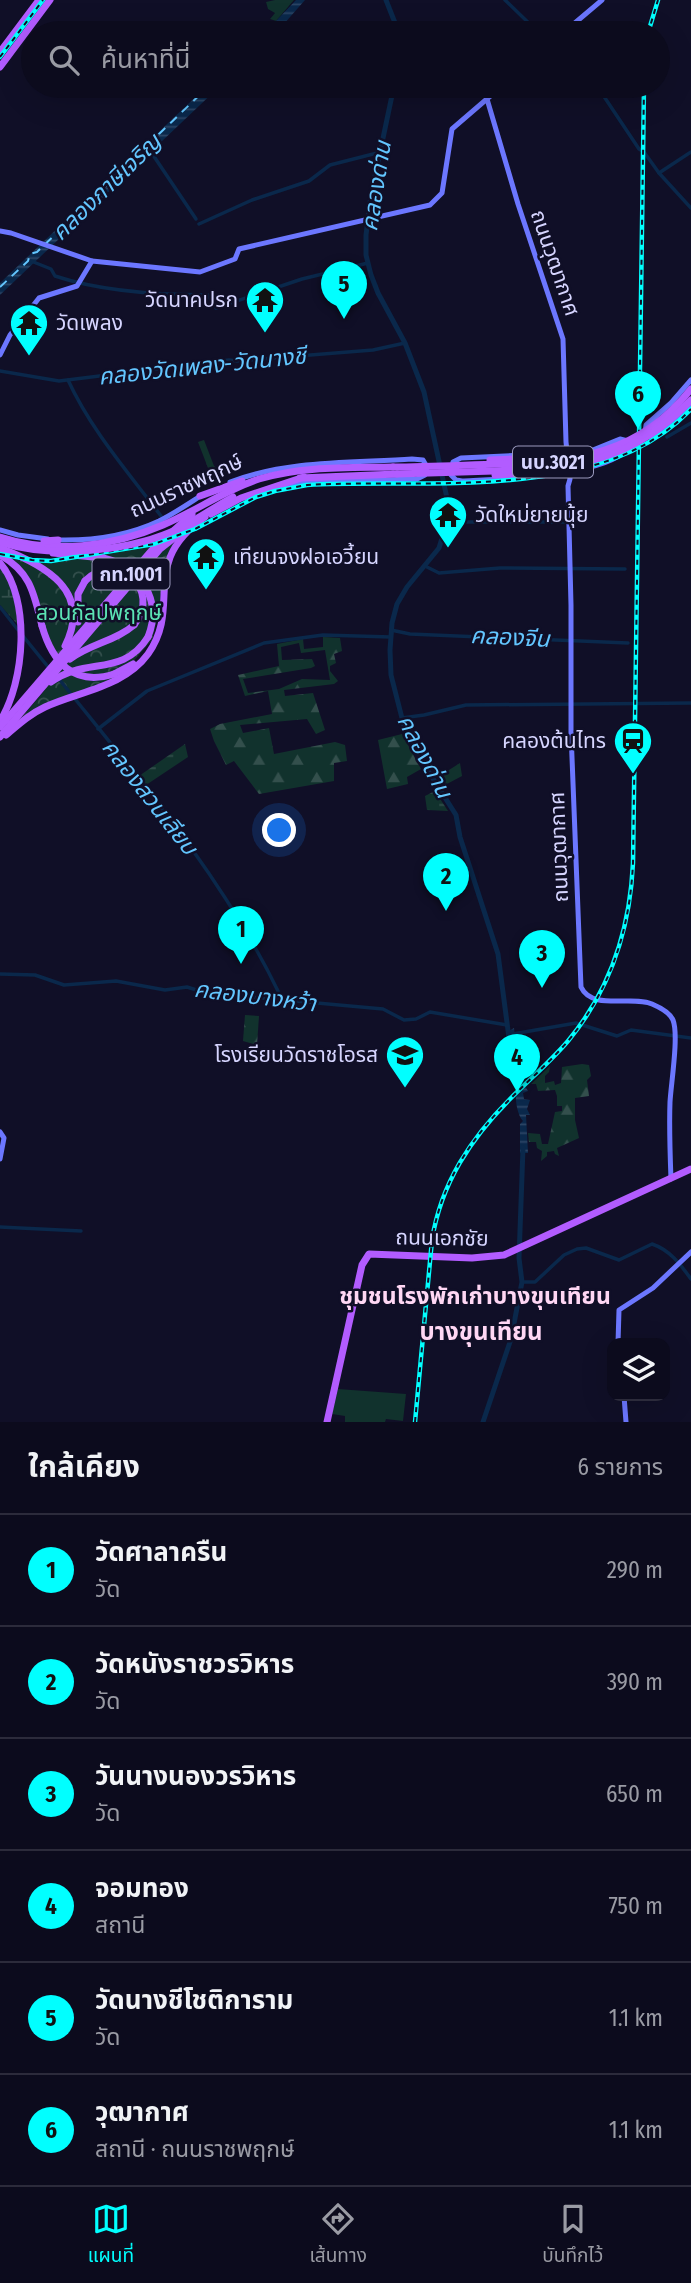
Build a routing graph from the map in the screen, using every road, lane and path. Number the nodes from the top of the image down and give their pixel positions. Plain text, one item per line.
1 (39, 0) edge
2 (51, 0) edge
3 (602, 0) edge
4 (25, 21) edge
5 (33, 21) edge
6 (577, 21) edge
7 (21, 27) edge
8 (21, 34) edge
9 (2, 56) edge
10 (0, 67) edge
11 (487, 99) joint
12 (0, 231) edge
13 (92, 261) junction
14 (0, 355) edge
15 (691, 380) edge
16 (691, 389) edge
17 (691, 400) edge
18 (691, 406) edge
19 (566, 450) junction
20 (395, 471) junction
21 (284, 472) junction
22 (348, 472) junction
23 (568, 476) junction
24 (221, 494) junction
25 (200, 496) junction
26 (237, 498) junction
27 (205, 517) junction
28 (0, 530) edge
29 (0, 540) edge
30 (9, 540) junction
31 (58, 540) junction
32 (26, 543) junction
33 (0, 548) edge
34 (0, 555) edge
35 (0, 563) edge
36 (163, 594) junction
37 (60, 656) junction
38 (54, 672) junction
39 (0, 724) edge
40 (0, 739) edge
41 (0, 1132) edge
42 (0, 1159) edge
43 (691, 1169) edge
44 (671, 1179) junction
45 (691, 1252) edge
46 (618, 1338) edge
47 (624, 1401) edge
48 (327, 1422) edge
49 (626, 1422) edge

1 - 4 main road
2 - 5 main road
3 - 6 main road
7 - 9 main road
8 - 9 main road
9 - 10 main road
11 - 13 main road
11 - 19 main road, ถนนวุฒากาศ
12 - 13 main road
13 - 14 main road
15 - 18 main road
16 - 20 main road, ถนนราชพฤกษ์ / นบ.3021, bridge
17 - 20 main road, ถนนราชพฤกษ์ / นบ.3021, bridge
19 - 20 main road, bridge
19 - 23 main road, ถนนวุฒากาศ
19 - 23 main road, นบ.3021
19 - 23 main road, นบ.3021
20 - 22 main road, ถนนราชพฤกษ์ / นบ.3021
20 - 23 main road, bridge
21 - 22 main road, ถนนราชพฤกษ์ / นบ.3021
21 - 24 main road, ถนนราชพฤกษ์ / นบ.3021
21 - 25 main road
22 - 26 main road, ถนนราชพฤกษ์ / นบ.3021
23 - 44 main road, ถนนวุฒากาศ
24 - 32 main road, ถนนราชพฤกษ์ / นบ.3021
24 - 37 main road, กท.1001
25 - 26 main road, ถนนราชพฤกษ์ / นบ.3021
25 - 31 main road, ถนนราชพฤกษ์ / นบ.3021
26 - 27 main road, กท.1001
26 - 29 main road, ถนนราชพฤกษ์ / นบ.3021, bridge
27 - 36 main road
27 - 38 main road, กท.1001
28 - 31 main road, ถนนราชพฤกษ์ / นบ.3021
29 - 30 main road, ถนนราชพฤกษ์ / นบ.3021
30 - 32 main road, ถนนราชพฤกษ์ / นบ.3021
30 - 38 main road, bridge
31 - 32 main road
33 - 37 main road
34 - 36 main road, bridge
35 - 39 main road
36 - 40 main road
37 - 38 main road, กท.1001
37 - 38 main road, bridge
38 - 39 main road, กท.1001
38 - 40 main road
41 - 42 main road
43 - 44 main road, ถนนเอกชัย
44 - 48 main road, ถนนเอกชัย
45 - 46 main road
47 - 49 main road

